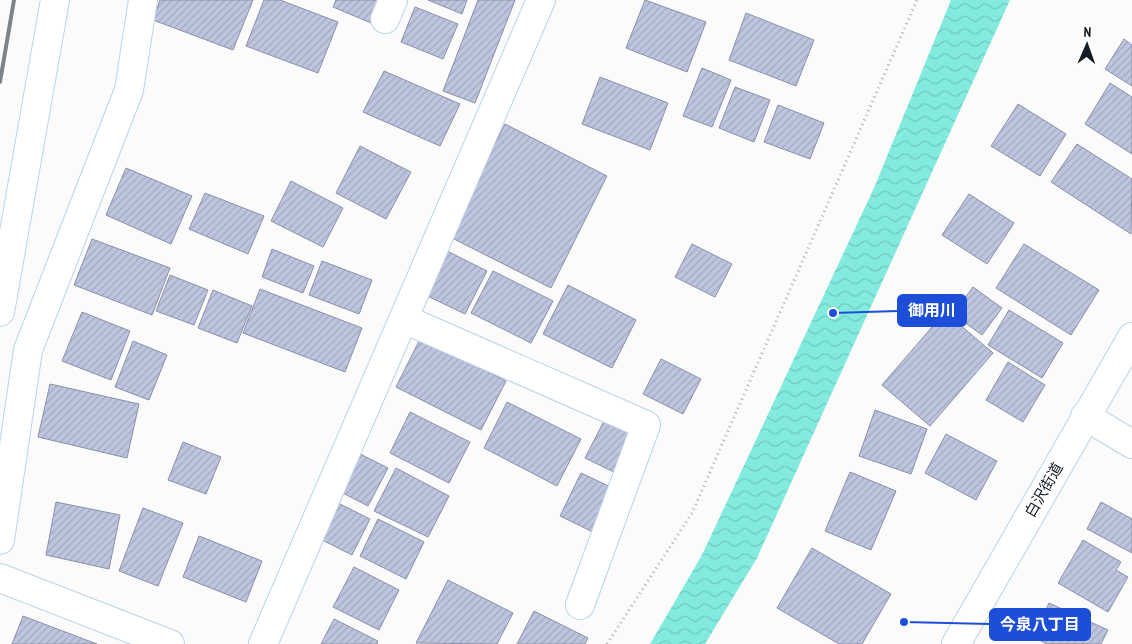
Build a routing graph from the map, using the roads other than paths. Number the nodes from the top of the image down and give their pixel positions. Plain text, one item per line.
1 (55, 0) edge
2 (143, 0) edge
3 (541, 0) edge
4 (0, 312) edge
5 (404, 319) junction
6 (1132, 337) edge
7 (1085, 416) junction
8 (1132, 444) edge
9 (0, 540) edge
10 (0, 578) edge
11 (580, 605) dead end
12 (170, 644) edge
13 (263, 644) edge
14 (956, 644) edge

1 - 4 street
2 - 9 street
3 - 5 street
5 - 11 street
5 - 13 street
6 - 7 street, 白沢街道
7 - 8 street
7 - 14 street, 白沢街道
10 - 12 street

